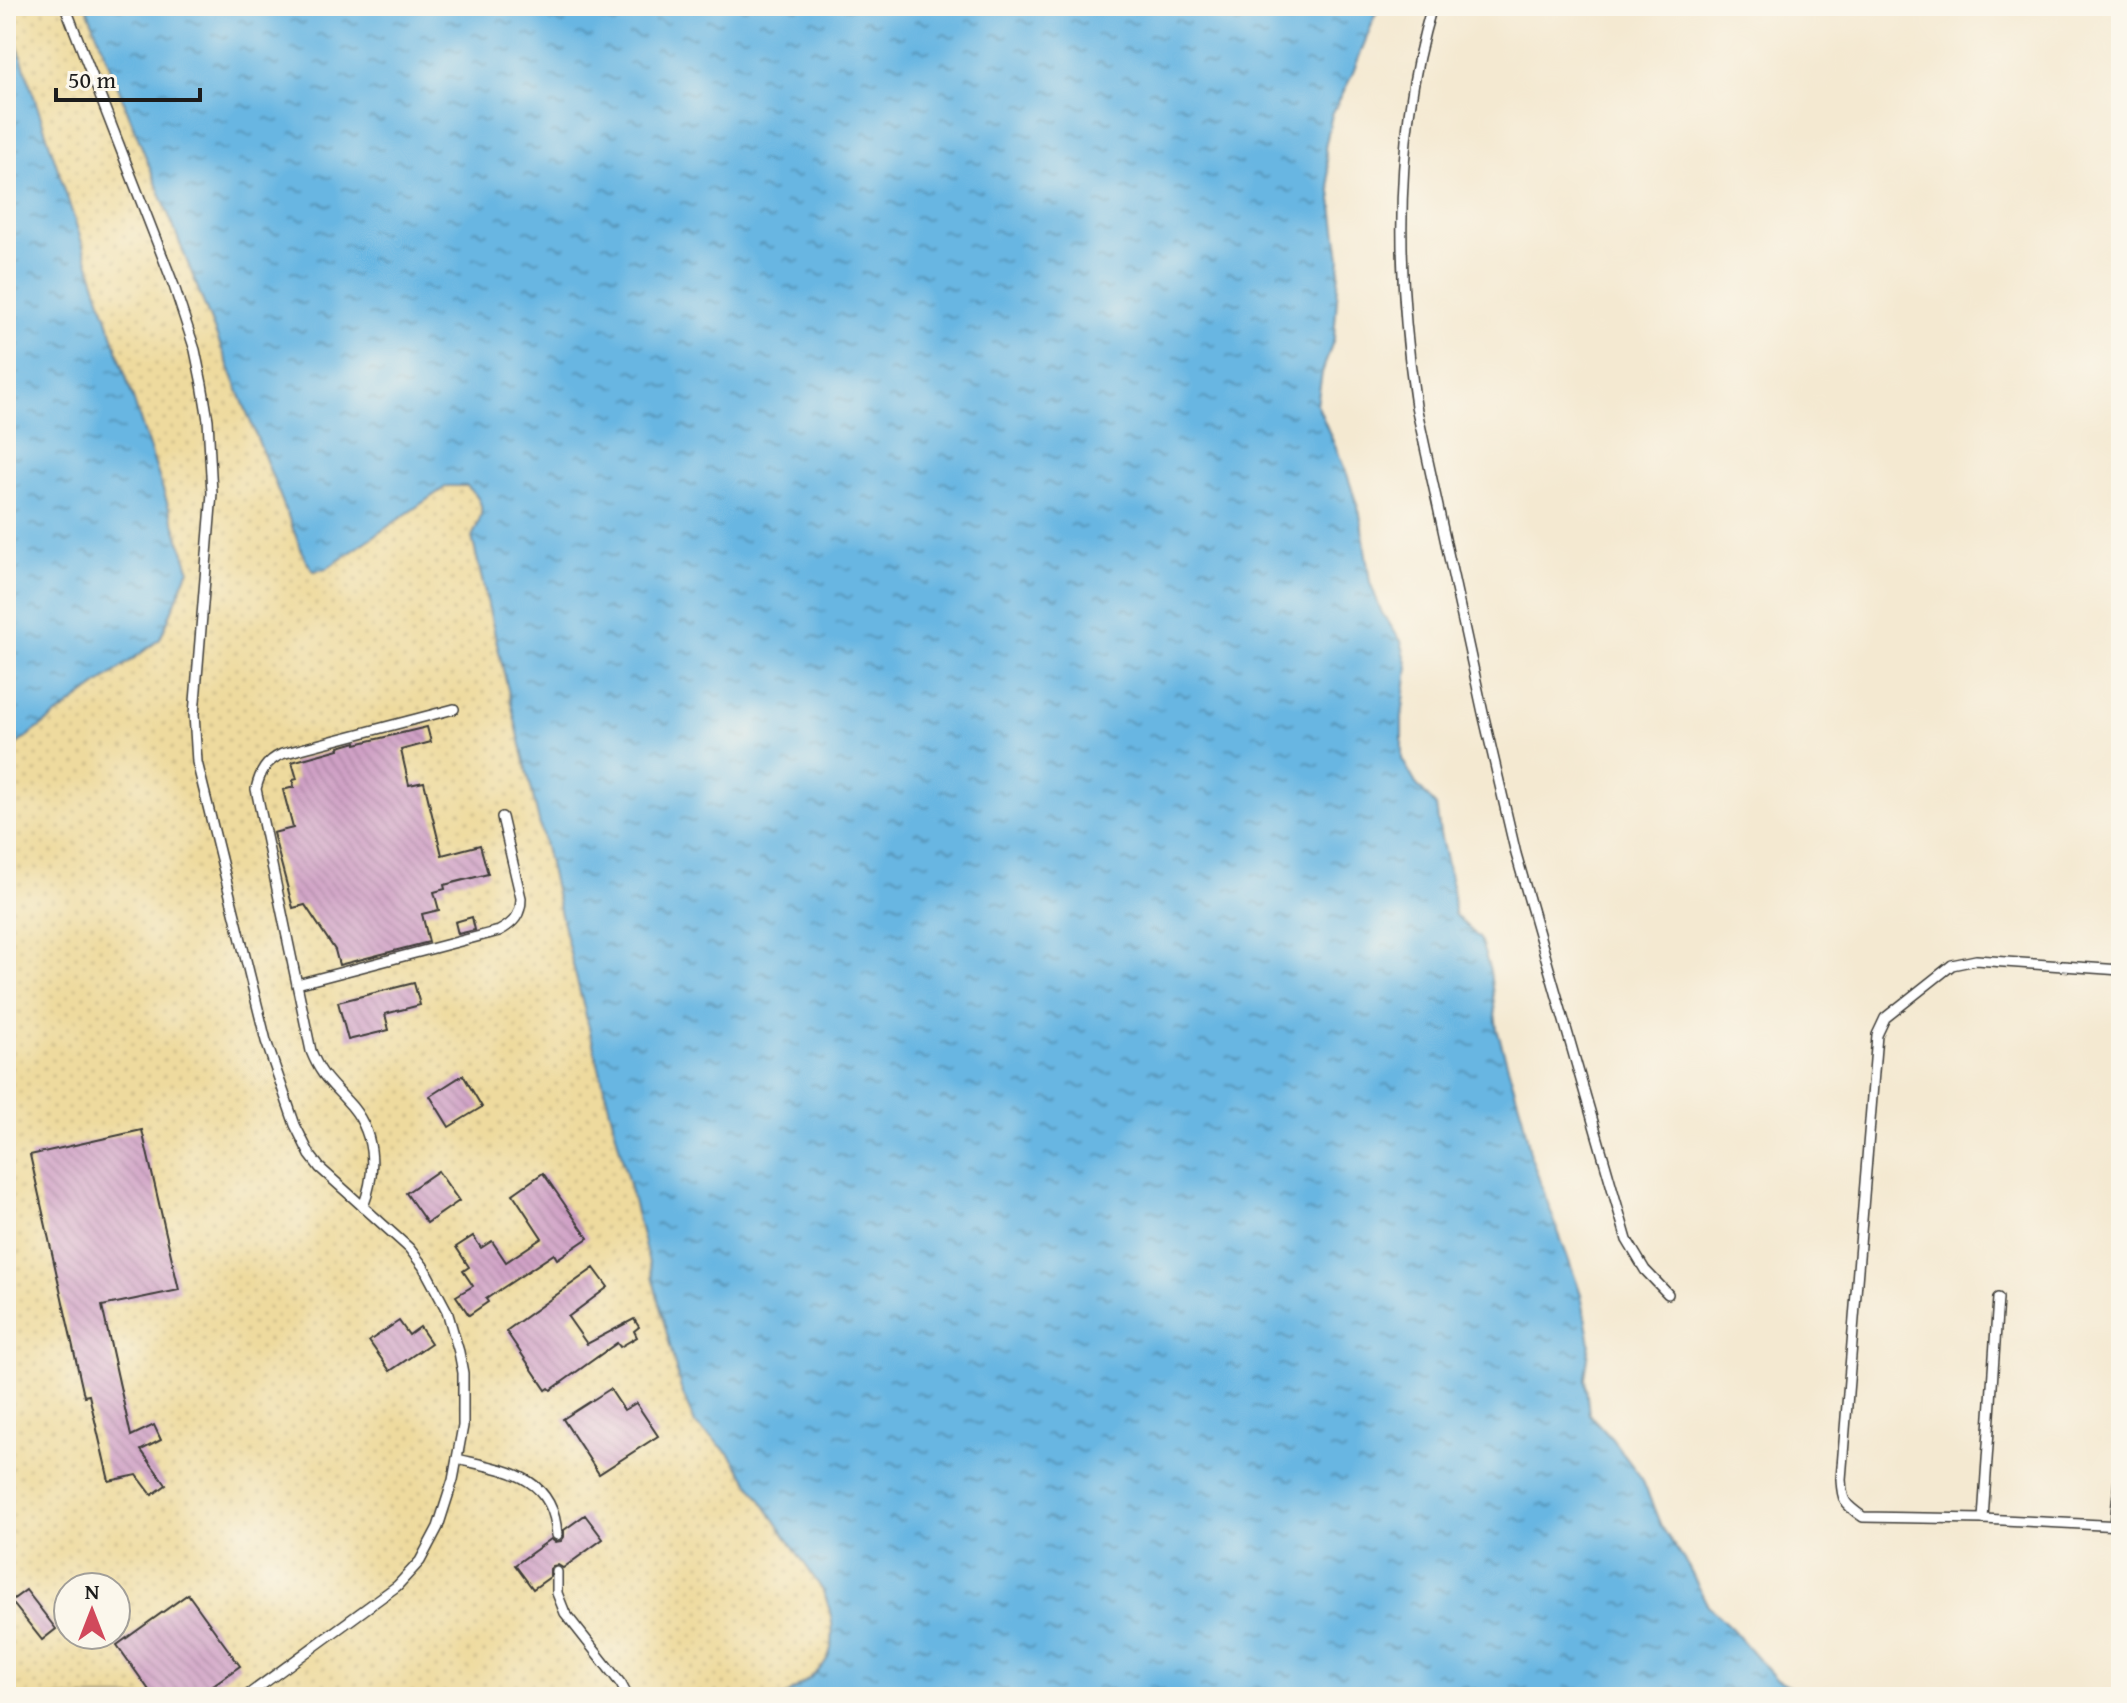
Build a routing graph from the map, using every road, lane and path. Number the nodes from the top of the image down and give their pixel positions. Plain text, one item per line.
1 (65, 6) edge
2 (1432, 6) edge
3 (454, 709) dead end
4 (502, 817) dead end
5 (2121, 970) edge
6 (297, 984) junction
7 (363, 1207) junction
8 (1668, 1294) dead end
9 (1998, 1298) dead end
10 (2121, 1457) edge
11 (457, 1459) junction
12 (1983, 1519) junction
13 (2118, 1526) edge
14 (557, 1535) dead end
15 (557, 1572) dead end
16 (245, 1697) edge
17 (628, 1697) edge

1 - 7 lane
2 - 8 lane
3 - 6 lane
4 - 6 lane
5 - 12 lane
6 - 7 lane
7 - 11 lane
9 - 12 lane
10 - 13 lane
11 - 14 lane
11 - 16 lane
12 - 13 lane
15 - 17 lane

